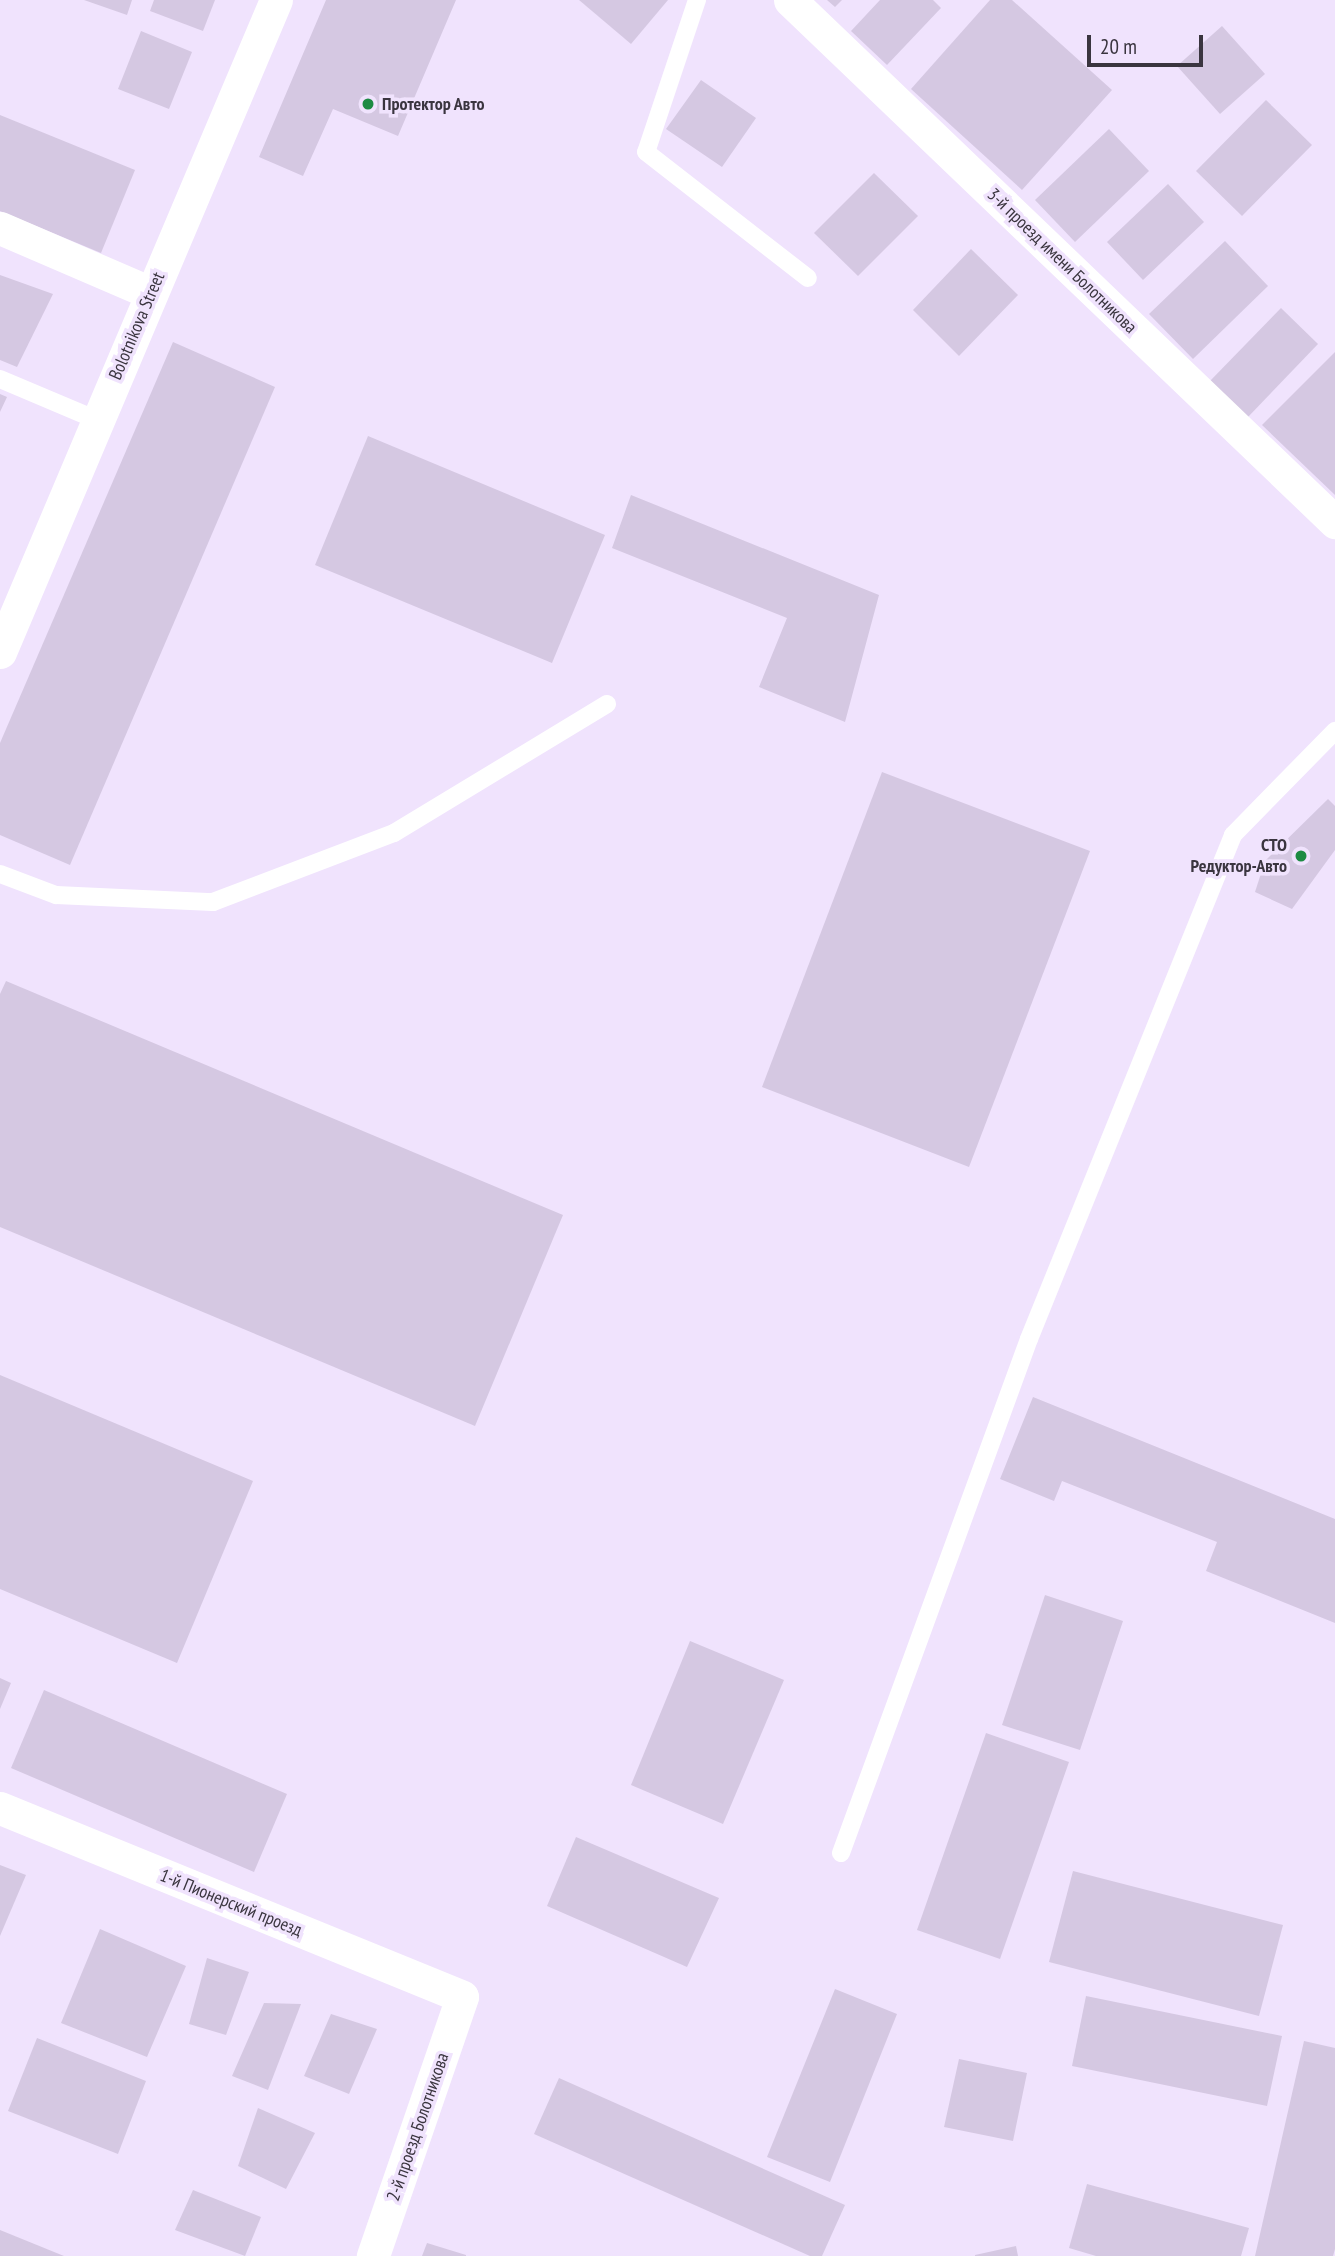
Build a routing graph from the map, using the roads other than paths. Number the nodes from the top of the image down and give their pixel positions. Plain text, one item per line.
1 (276, 0) edge
2 (697, 0) edge
3 (790, 0) edge
4 (0, 229) edge
5 (808, 278) dead end
6 (151, 293) junction
7 (0, 379) edge
8 (97, 421) junction
9 (1335, 522) edge
10 (0, 652) edge
11 (607, 704) dead end
12 (1335, 731) edge
13 (0, 874) edge
14 (0, 1808) edge
15 (841, 1853) dead end
16 (462, 1997) joint
17 (373, 2256) edge

1 - 6 street, Bolotnikova Street
2 - 5 lane
3 - 9 street, 3-й проезд имени Болотникова
4 - 6 street
6 - 8 street, Bolotnikova Street
7 - 8 lane
8 - 10 street, Bolotnikova Street
11 - 13 lane
12 - 15 lane
14 - 16 street, 1-й Пионерский проезд
16 - 17 street, 2-й проезд Болотникова

